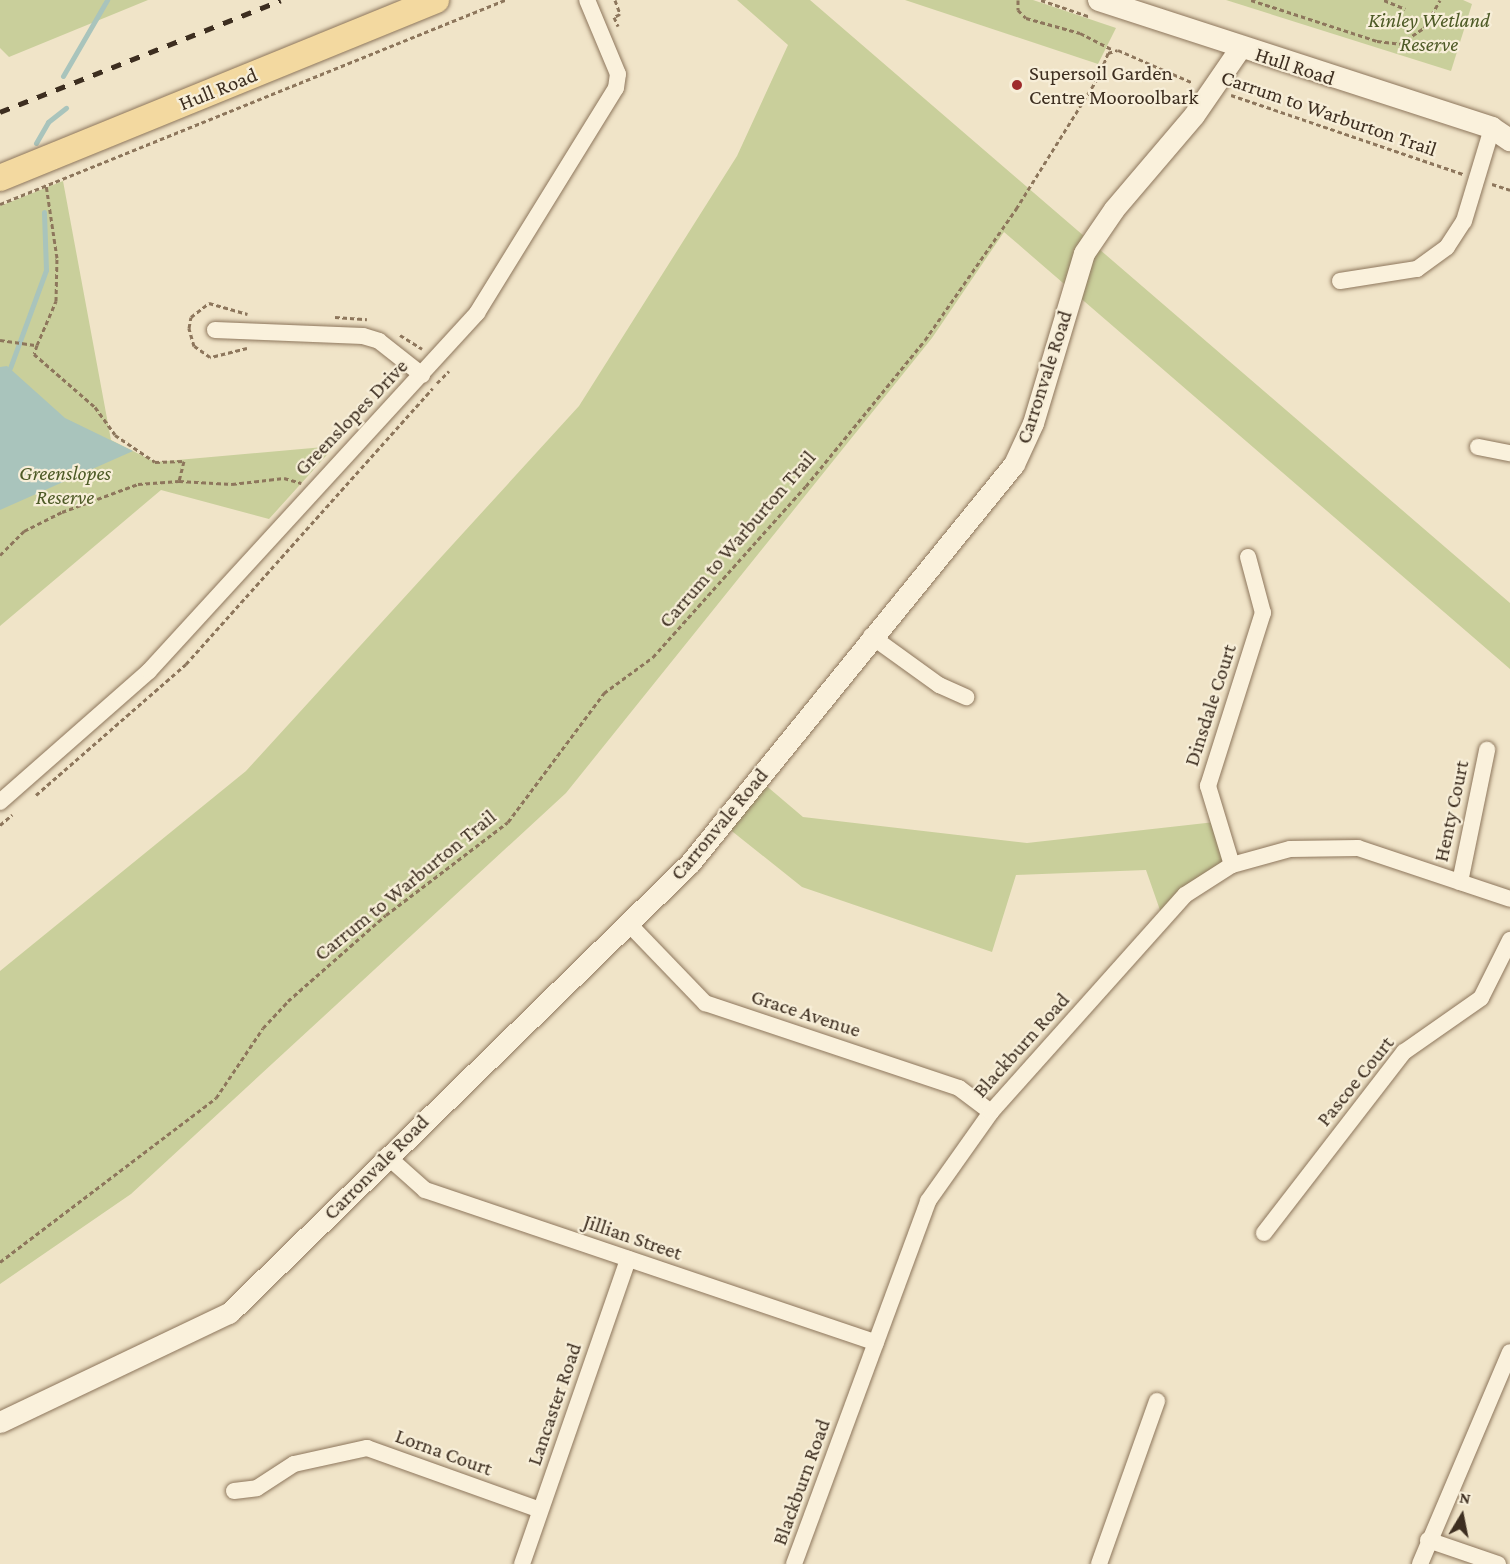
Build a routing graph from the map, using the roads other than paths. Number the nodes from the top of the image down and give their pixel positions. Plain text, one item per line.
1 (436, 0) edge
2 (587, 0) edge
3 (1098, 10) edge
4 (1240, 48) junction
5 (1504, 132) edge
6 (0, 178) edge
7 (1340, 281) dead end
8 (215, 330) dead end
9 (422, 375) junction
10 (1478, 447) dead end
11 (1510, 453) edge
12 (1248, 557) dead end
13 (871, 636) junction
14 (966, 696) dead end
15 (1487, 750) dead end
16 (0, 802) edge
17 (1232, 865) junction
18 (1460, 882) junction
19 (1510, 898) edge
20 (629, 924) junction
21 (1510, 940) edge
22 (991, 1112) junction
23 (387, 1156) junction
24 (1264, 1233) dead end
25 (628, 1259) junction
26 (876, 1343) junction
27 (1510, 1352) edge
28 (1156, 1401) dead end
29 (0, 1422) edge
30 (234, 1491) dead end
31 (540, 1510) junction
32 (1428, 1540) junction
33 (522, 1564) edge
34 (794, 1564) edge
35 (1099, 1564) edge
36 (1420, 1564) edge
37 (1498, 1564) edge

1 - 6 main road, Hull Road
2 - 9 street, Greenslopes Drive
3 - 4 main road, Hull Road
4 - 5 main road, Hull Road
4 - 13 street, Carronvale Road
5 - 7 street
8 - 9 street
9 - 16 street, Greenslopes Drive
10 - 11 street
12 - 17 street, Dinsdale Court
13 - 14 street
13 - 20 street, Carronvale Road
15 - 18 street, Henty Court
17 - 18 street, Blackburn Road
17 - 22 street, Blackburn Road
18 - 19 street, Blackburn Road
20 - 22 street, Grace Avenue
20 - 23 street, Carronvale Road
21 - 24 street, Pascoe Court
22 - 26 street, Blackburn Road
23 - 25 street, Jillian Street
23 - 29 street, Carronvale Road
25 - 26 street, Jillian Street
25 - 31 street, Lancaster Road
26 - 34 street, Blackburn Road
27 - 32 street
28 - 35 street
30 - 31 street, Lorna Court
31 - 33 street, Lancaster Road
32 - 36 street
32 - 37 street

